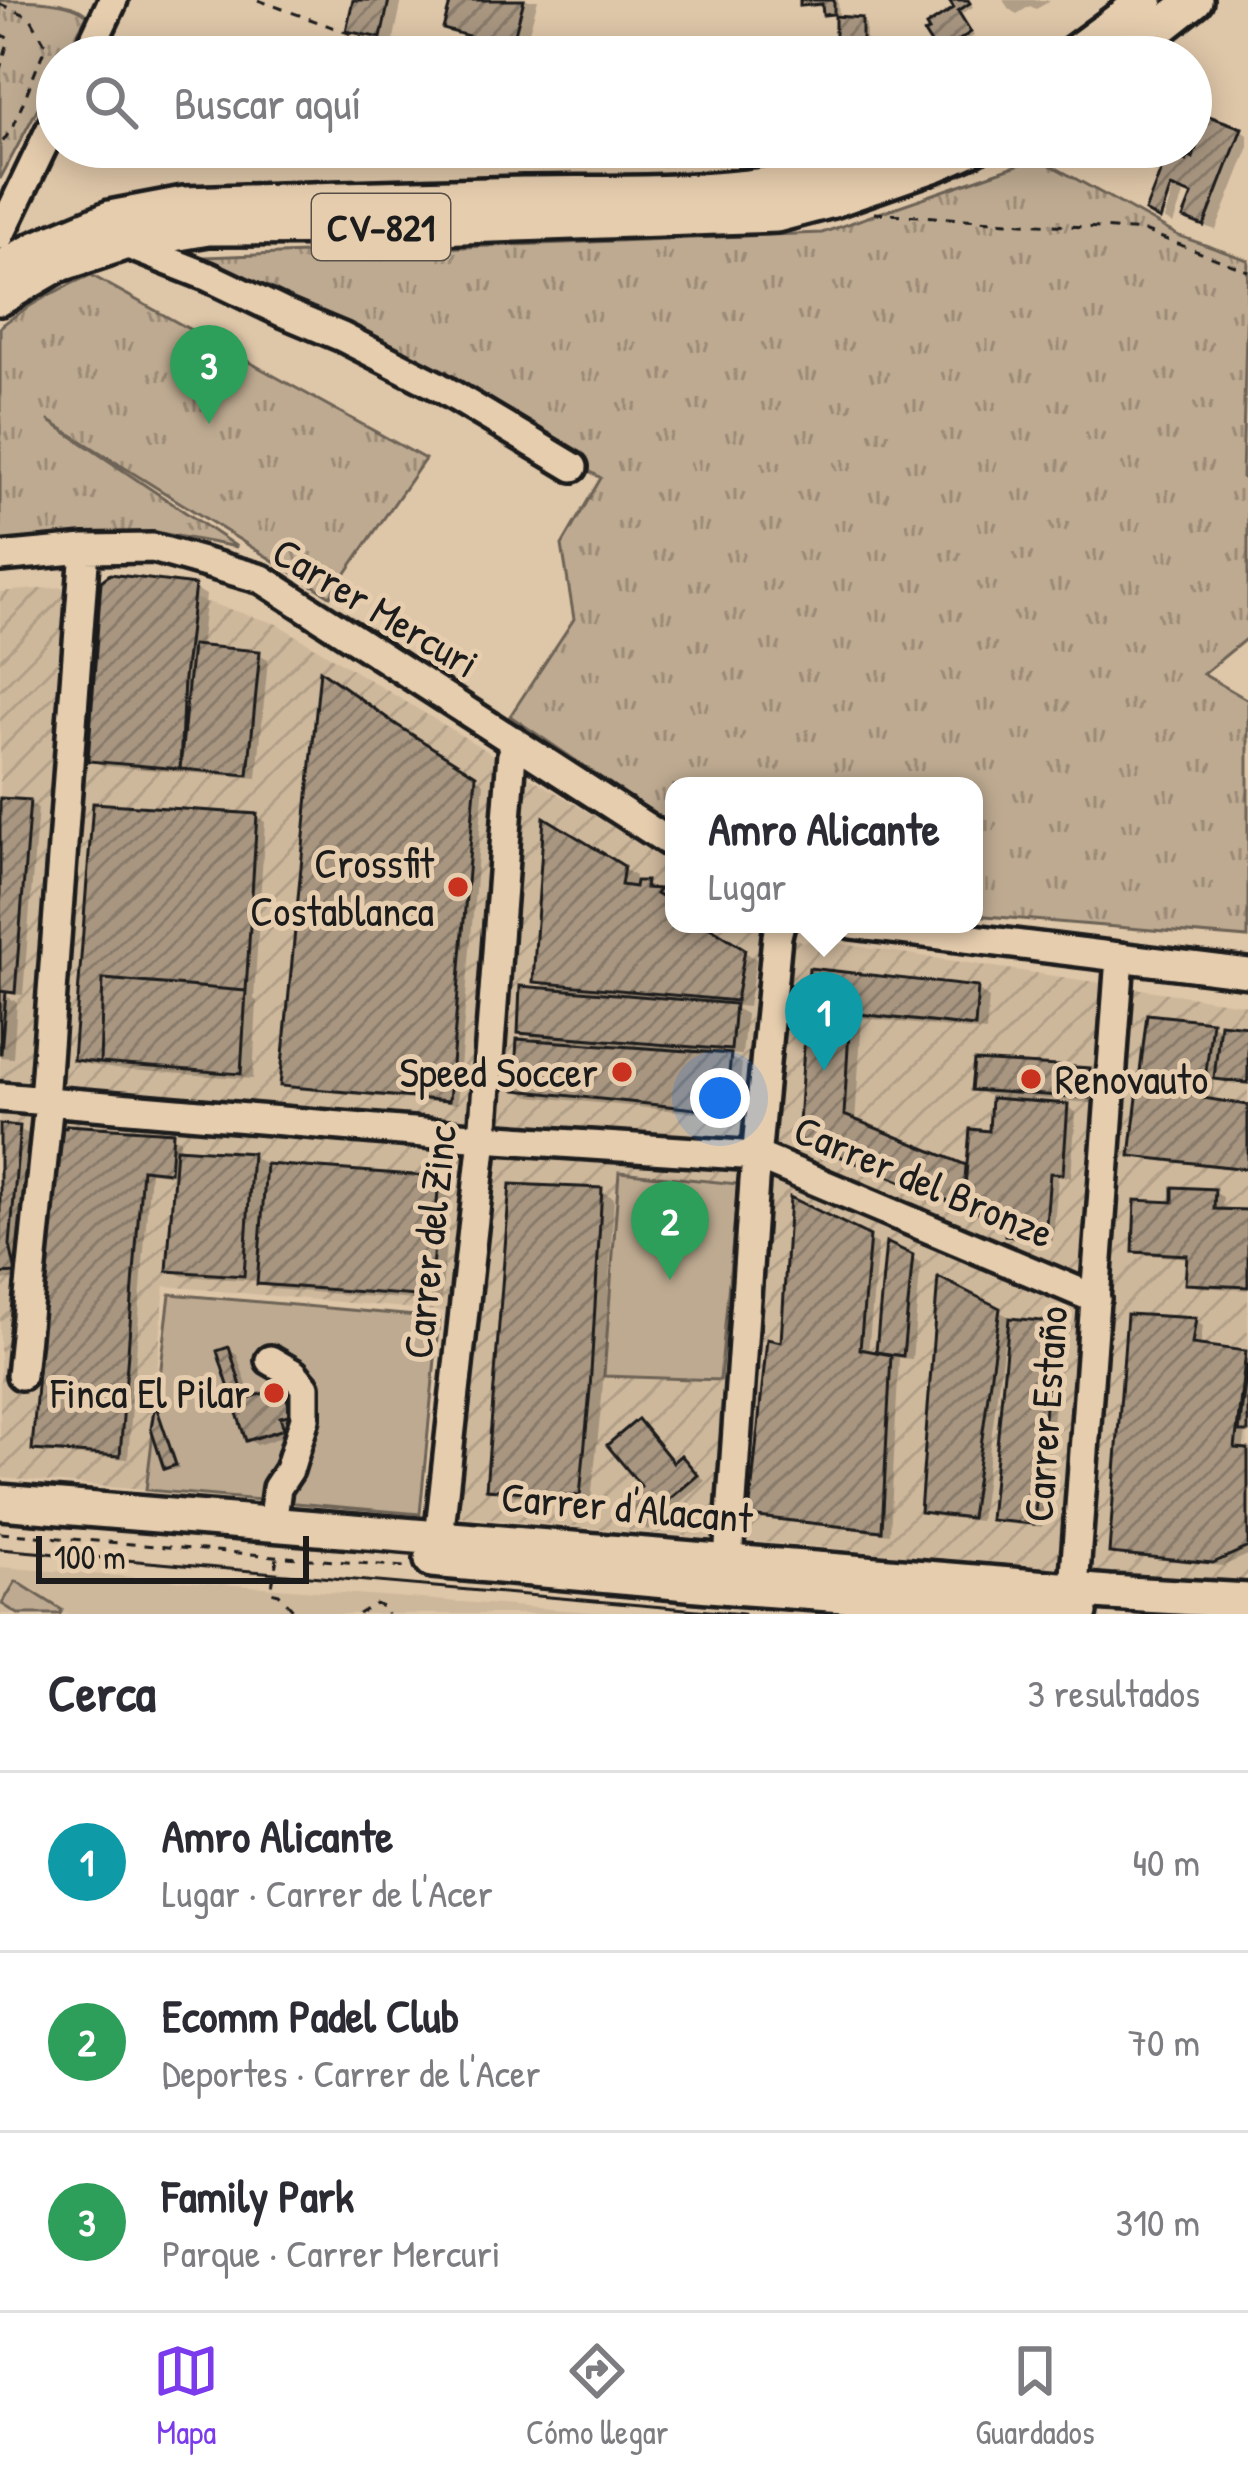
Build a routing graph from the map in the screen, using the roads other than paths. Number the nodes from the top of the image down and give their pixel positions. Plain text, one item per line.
1 (113, 0) edge
2 (1146, 0) edge
3 (1195, 0) edge
4 (96, 36) edge
5 (1098, 36) edge
6 (1150, 36) edge
7 (36, 160) edge
8 (839, 168) edge
9 (925, 168) edge
10 (0, 235) edge
11 (123, 243) junction
12 (0, 268) edge
13 (0, 298) edge
14 (573, 467) dead end
15 (85, 548) junction
16 (0, 557) edge
17 (513, 740) junction
18 (665, 838) edge
19 (779, 933) edge
20 (925, 933) edge
21 (1120, 957) junction
22 (1248, 973) edge
23 (0, 1096) edge
24 (46, 1101) junction
25 (483, 1138) junction
26 (757, 1156) junction
27 (1096, 1299) junction
28 (270, 1360) dead end
29 (21, 1375) dead end
30 (0, 1502) edge
31 (0, 1521) edge
32 (439, 1538) junction
33 (275, 1540) junction
34 (728, 1560) junction
35 (1074, 1589) junction
36 (1241, 1597) edge
37 (1103, 1614) edge

1 - 4 street
2 - 5 main road
3 - 6 main road
7 - 10 street
8 - 12 main road, CV-821
9 - 11 main road, CV-821
11 - 13 main road, CV-821
11 - 14 street
15 - 16 street, Carrer Mercuri
15 - 17 street, Carrer Mercuri
15 - 24 street
17 - 18 street, Carrer Mercuri
17 - 25 street, Carrer del Zinc
19 - 26 street
20 - 21 street
21 - 22 street
21 - 27 street, Carrer Estaño
23 - 24 street, Carrer del Bronze
24 - 25 street, Carrer del Bronze
24 - 29 street
25 - 26 street, Carrer del Bronze
25 - 32 street, Carrer del Zinc
26 - 27 street, Carrer del Bronze
26 - 34 street
27 - 35 street, Carrer Estaño
28 - 33 street
30 - 33 main road, Carrer d'Alacant
31 - 37 main road, Carrer d'Alacant
32 - 33 main road, Carrer d'Alacant
32 - 34 main road, Carrer d'Alacant
34 - 35 main road, Carrer d'Alacant
35 - 36 main road, Carrer d'Alacant

